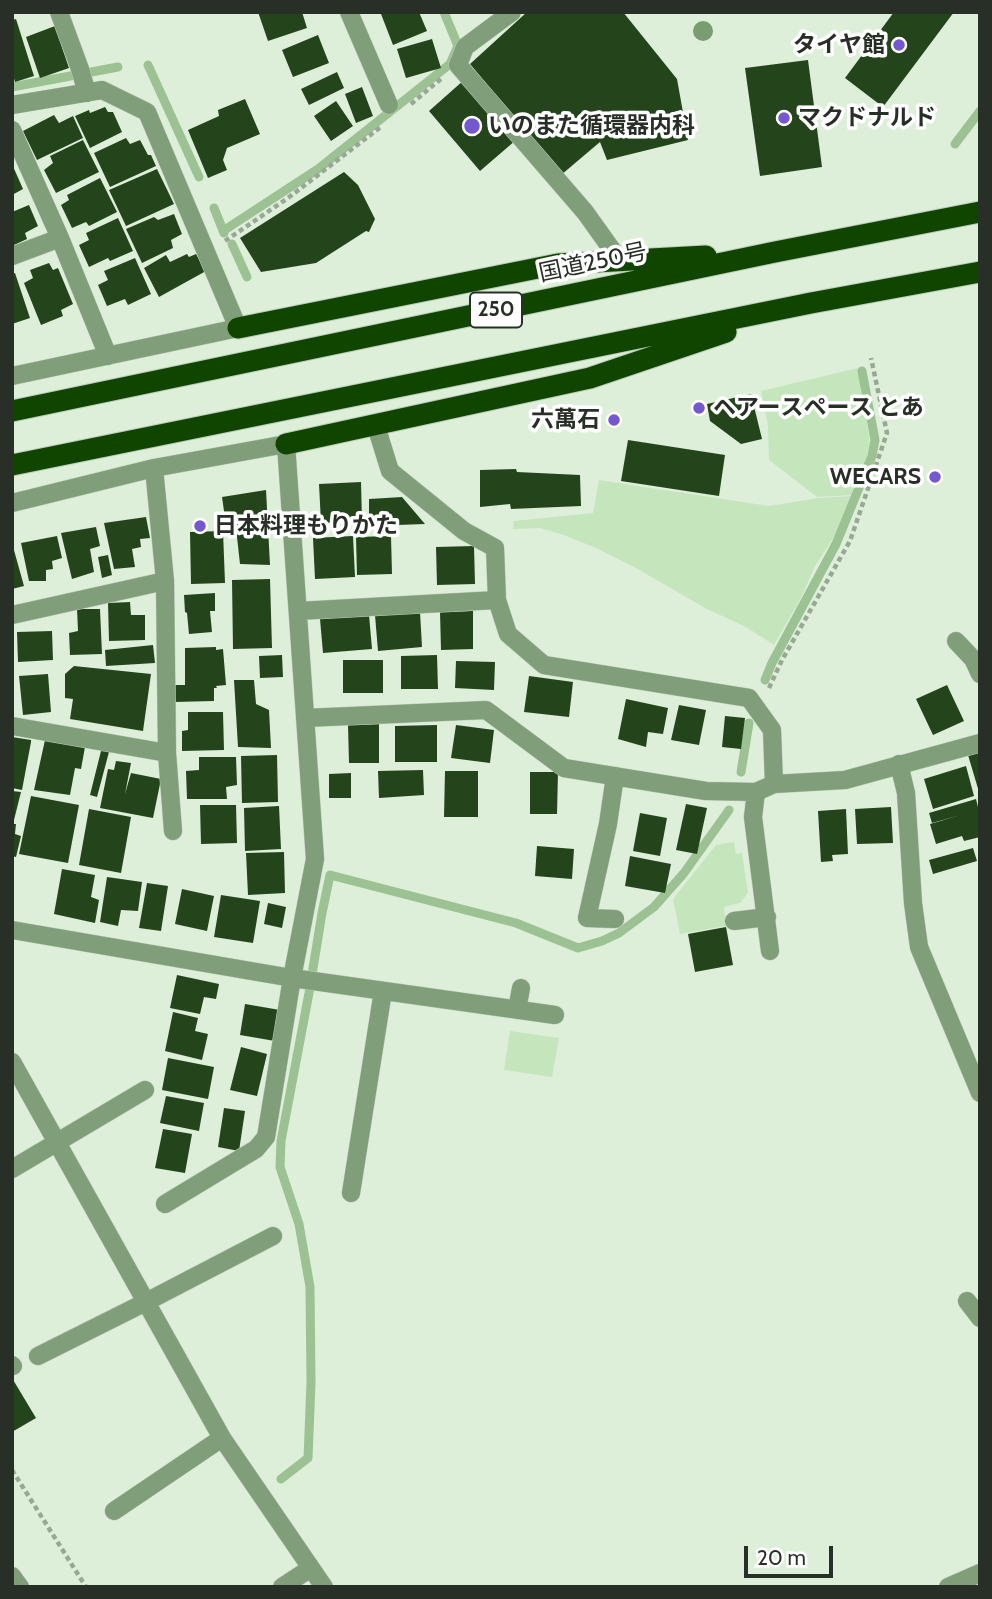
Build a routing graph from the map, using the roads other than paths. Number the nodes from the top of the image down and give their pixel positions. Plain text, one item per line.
1 (59, 12) edge
2 (349, 12) edge
3 (512, 12) edge
4 (84, 82) junction
5 (12, 105) edge
6 (397, 107) road end
7 (12, 130) edge
8 (980, 212) edge
9 (60, 238) junction
10 (775, 253) junction
11 (12, 256) edge
12 (620, 261) junction
13 (980, 272) edge
14 (811, 303) junction
15 (239, 328) junction
16 (108, 356) junction
17 (12, 376) edge
18 (12, 411) edge
19 (376, 426) junction
20 (286, 444) junction
21 (12, 465) edge
22 (154, 468) junction
23 (12, 503) edge
24 (165, 581) junction
25 (497, 600) junction
26 (298, 611) junction
27 (12, 615) edge
28 (956, 641) dead end
29 (980, 674) edge
30 (305, 718) junction
31 (12, 726) edge
32 (980, 743) edge
33 (167, 753) junction
34 (899, 764) junction
35 (615, 776) junction
36 (774, 784) junction
37 (756, 792) junction
38 (173, 831) dead end
39 (767, 917) junction
40 (615, 919) dead end
41 (734, 920) dead end
42 (12, 930) edge
43 (770, 951) dead end
44 (293, 978) junction
45 (521, 988) dead end
46 (383, 991) junction
47 (517, 1010) junction
48 (555, 1015) dead end
49 (12, 1062) edge
50 (145, 1090) dead end
51 (980, 1093) edge
52 (56, 1142) junction
53 (12, 1169) edge
54 (351, 1193) dead end
55 (165, 1204) dead end
56 (273, 1236) dead end
57 (967, 1301) dead end
58 (146, 1302) junction
59 (980, 1318) edge
60 (38, 1356) dead end
61 (222, 1438) junction
62 (114, 1511) dead end
63 (311, 1568) junction
64 (980, 1573) edge
65 (12, 1576) edge
66 (20, 1587) edge
67 (282, 1587) edge
68 (324, 1587) edge
69 (947, 1587) edge

1 - 4 street
2 - 6 street
3 - 12 street
4 - 5 street
4 - 15 street
7 - 9 street
8 - 10 highway, 国道250号 / 250
9 - 11 street
9 - 16 street
10 - 12 highway
10 - 18 highway, 国道250号 / 250
12 - 15 highway
13 - 14 highway, 250
14 - 19 highway
14 - 21 highway, 250
15 - 16 street
16 - 17 street
19 - 20 highway
19 - 25 street
20 - 22 street
20 - 26 street
22 - 23 street
22 - 24 street
24 - 27 street
24 - 33 street
25 - 26 street
25 - 36 street
26 - 30 street
28 - 29 street
30 - 35 street
30 - 44 street
31 - 33 street
32 - 34 street
33 - 38 street
34 - 36 street
34 - 51 street
35 - 37 street
35 - 40 street
36 - 37 street
37 - 39 street
39 - 41 street
39 - 43 street
42 - 44 street
44 - 46 street
44 - 55 street
45 - 47 street
46 - 47 street
46 - 54 street
47 - 48 street
49 - 52 street
50 - 52 street
52 - 53 street
52 - 58 street
56 - 58 street
57 - 59 street
58 - 60 street
58 - 61 street
61 - 62 street
61 - 63 street
63 - 67 street
63 - 68 street
64 - 69 street
65 - 66 street

